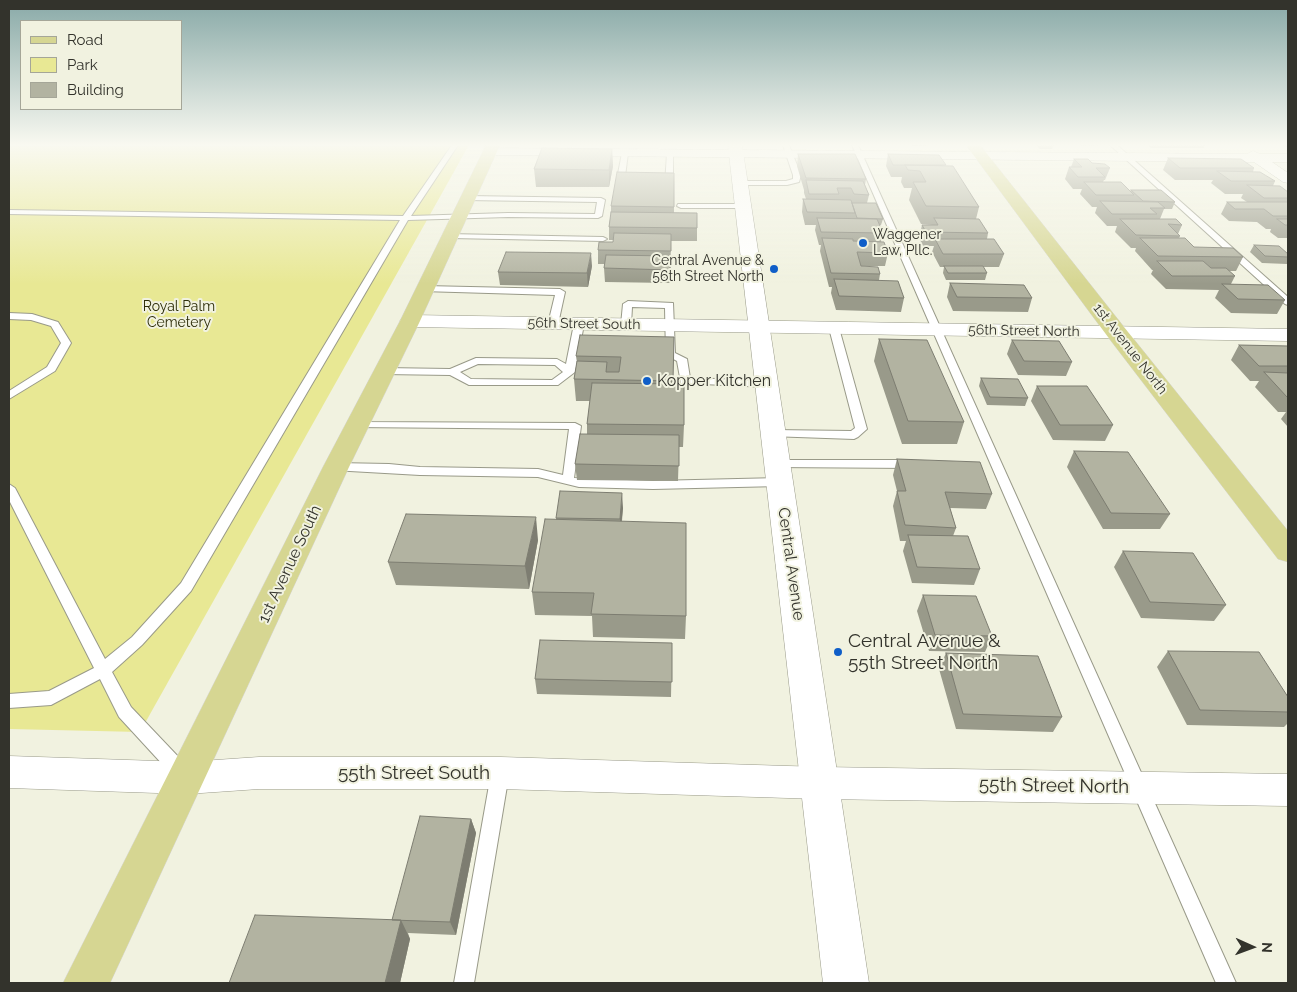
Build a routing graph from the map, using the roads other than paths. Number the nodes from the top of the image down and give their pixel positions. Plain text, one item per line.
1 (423, 191) edge
2 (472, 191) edge
3 (741, 191) edge
4 (875, 191) edge
5 (1009, 191) edge
6 (1165, 191) edge
7 (681, 206) dead end
8 (743, 206) junction
9 (464, 208) junction
10 (9, 212) edge
11 (405, 218) junction
12 (450, 236) junction
13 (603, 238) dead end
14 (425, 289) junction
15 (1288, 302) edge
16 (9, 316) edge
17 (410, 321) junction
18 (553, 324) junction
19 (579, 324) junction
20 (671, 326) junction
21 (759, 327) junction
22 (834, 328) junction
23 (936, 329) junction
24 (1116, 332) junction
25 (1288, 335) edge
26 (384, 371) junction
27 (452, 372) junction
28 (570, 372) junction
29 (766, 384) junction
30 (9, 396) edge
31 (357, 425) junction
32 (773, 434) junction
33 (926, 464) edge
34 (336, 467) junction
35 (778, 473) junction
36 (574, 481) junction
37 (9, 488) edge
38 (1288, 551) edge
39 (102, 671) junction
40 (9, 701) edge
41 (9, 772) edge
42 (501, 773) junction
43 (187, 778) junction
44 (820, 782) junction
45 (1140, 788) junction
46 (1288, 790) edge
47 (86, 983) edge
48 (464, 983) edge
49 (846, 983) edge
50 (1226, 983) edge

1 - 11 lane
2 - 9 main road, 1st Avenue South
3 - 8 main road, Central Avenue
4 - 23 lane
5 - 24 main road, 1st Avenue North
6 - 15 lane
7 - 8 lane
8 - 21 main road, Central Avenue
9 - 9 lane
9 - 11 lane
9 - 12 main road, 1st Avenue South
10 - 11 lane
11 - 39 lane
12 - 13 lane
12 - 14 main road, 1st Avenue South
14 - 17 main road, 1st Avenue South
14 - 18 lane
16 - 30 lane
17 - 18 street, 56th Street South
17 - 26 main road, 1st Avenue South
18 - 19 street, 56th Street South
19 - 20 street, 56th Street South
19 - 28 lane
20 - 21 street, 56th Street South
20 - 29 lane
21 - 22 street, 56th Street North
21 - 29 main road, Central Avenue
22 - 23 street, 56th Street North
22 - 32 lane
23 - 24 street, 56th Street North
23 - 45 lane
24 - 25 street, 56th Street North
24 - 38 main road, 1st Avenue North
26 - 27 lane
26 - 31 main road, 1st Avenue South
27 - 28 lane
27 - 28 lane
29 - 32 main road, Central Avenue
31 - 34 main road, 1st Avenue South
31 - 36 lane
32 - 35 main road, Central Avenue
33 - 35 lane
34 - 36 lane
34 - 43 main road, 1st Avenue South
35 - 36 lane
35 - 44 main road, Central Avenue
37 - 39 lane
39 - 40 lane
39 - 43 lane
41 - 43 street, 55th Street South
42 - 43 street, 55th Street South
42 - 44 street, 55th Street South
42 - 48 lane
43 - 47 main road, 1st Avenue South
44 - 45 street, 55th Street North
44 - 49 main road, Central Avenue
45 - 46 street, 55th Street North
45 - 50 lane

